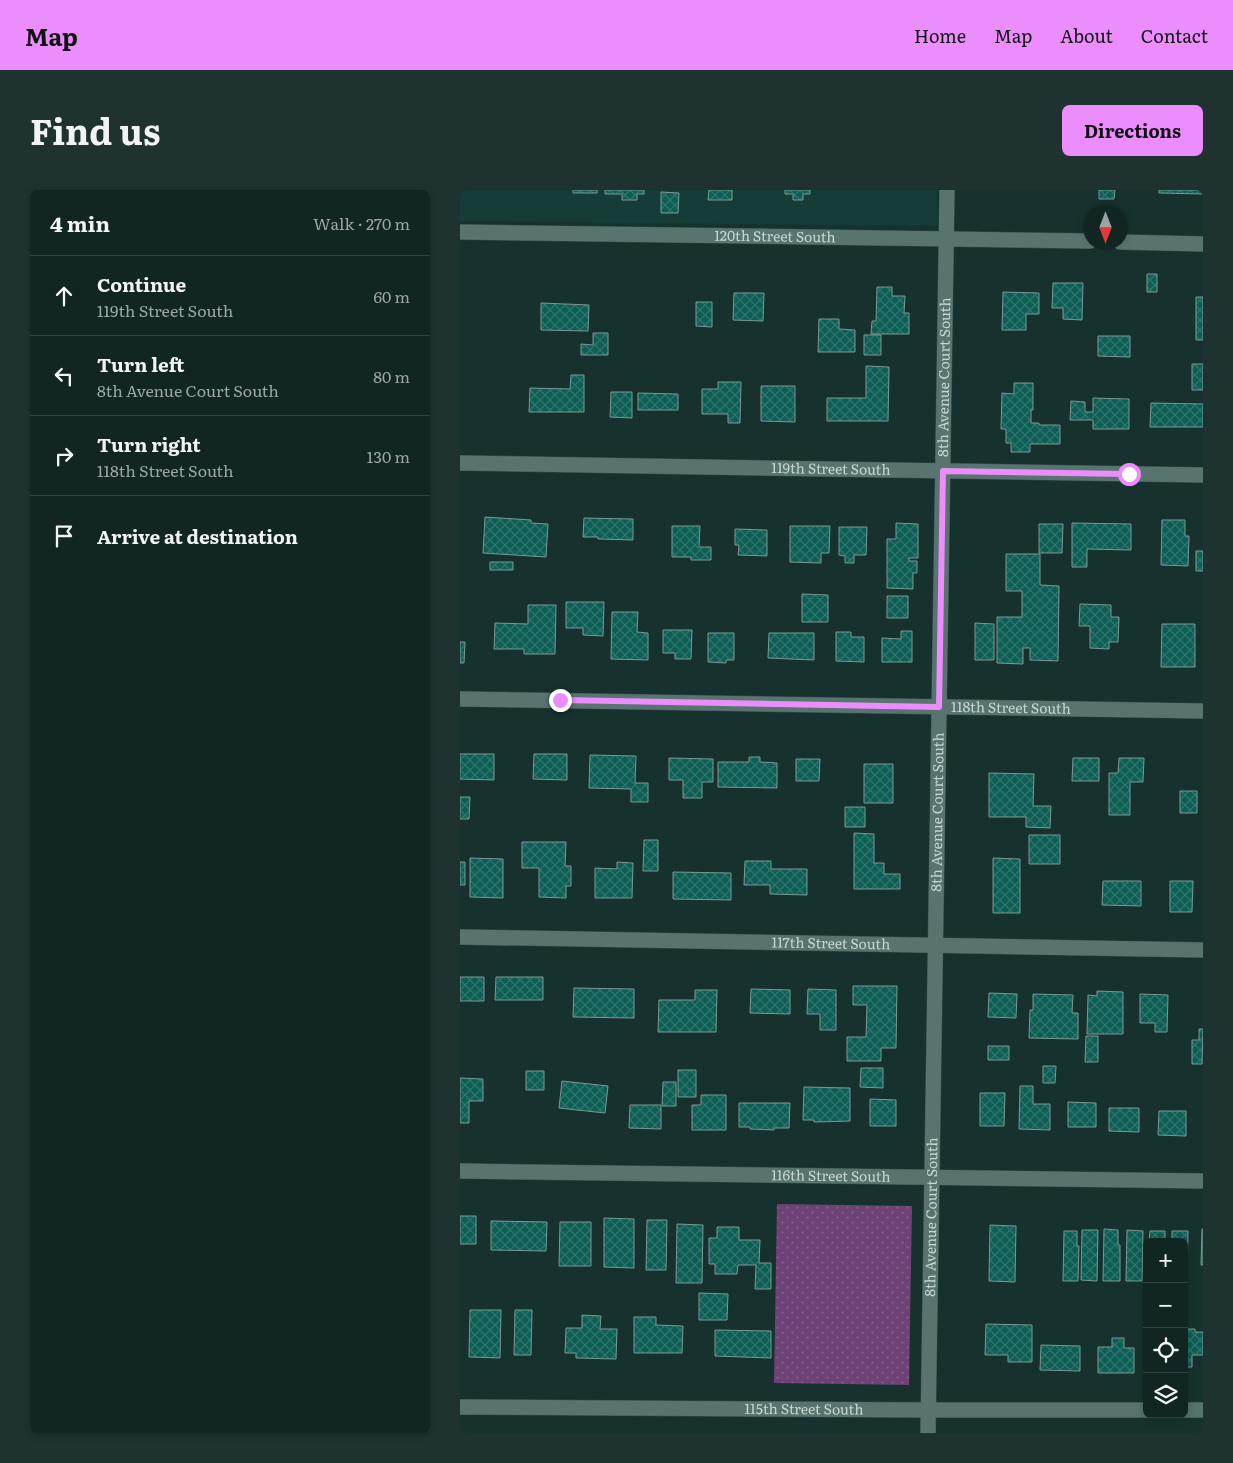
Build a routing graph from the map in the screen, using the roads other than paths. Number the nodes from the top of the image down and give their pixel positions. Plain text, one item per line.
1 (947, 190) edge
2 (460, 232) edge
3 (946, 238) junction
4 (1083, 242) edge
5 (1128, 242) edge
6 (1203, 244) edge
7 (460, 463) edge
8 (943, 471) junction
9 (1203, 475) edge
10 (460, 699) edge
11 (939, 707) junction
12 (1203, 711) edge
13 (460, 937) edge
14 (936, 945) junction
15 (1203, 950) edge
16 (460, 1171) edge
17 (933, 1177) junction
18 (1203, 1181) edge
19 (460, 1406) edge
20 (928, 1410) junction
21 (1143, 1410) edge
22 (1188, 1410) edge
23 (1203, 1410) edge
24 (928, 1433) edge

1 - 3 street, 8th Avenue Court South
2 - 3 street, 120th Street South
3 - 4 street, 120th Street South
3 - 8 street, 8th Avenue Court South
5 - 6 street
7 - 8 street, 119th Street South
8 - 9 street, 119th Street South
8 - 11 street, 8th Avenue Court South
10 - 11 street, 118th Street South
11 - 12 street, 118th Street South
11 - 14 street, 8th Avenue Court South
13 - 14 street, 117th Street South
14 - 15 street, 117th Street South
14 - 17 street, 8th Avenue Court South
16 - 17 street, 116th Street South
17 - 18 street, 116th Street South
17 - 20 street, 8th Avenue Court South
19 - 20 street, 115th Street South
20 - 21 street, 115th Street South
20 - 24 street, 8th Avenue Court South
22 - 23 street

